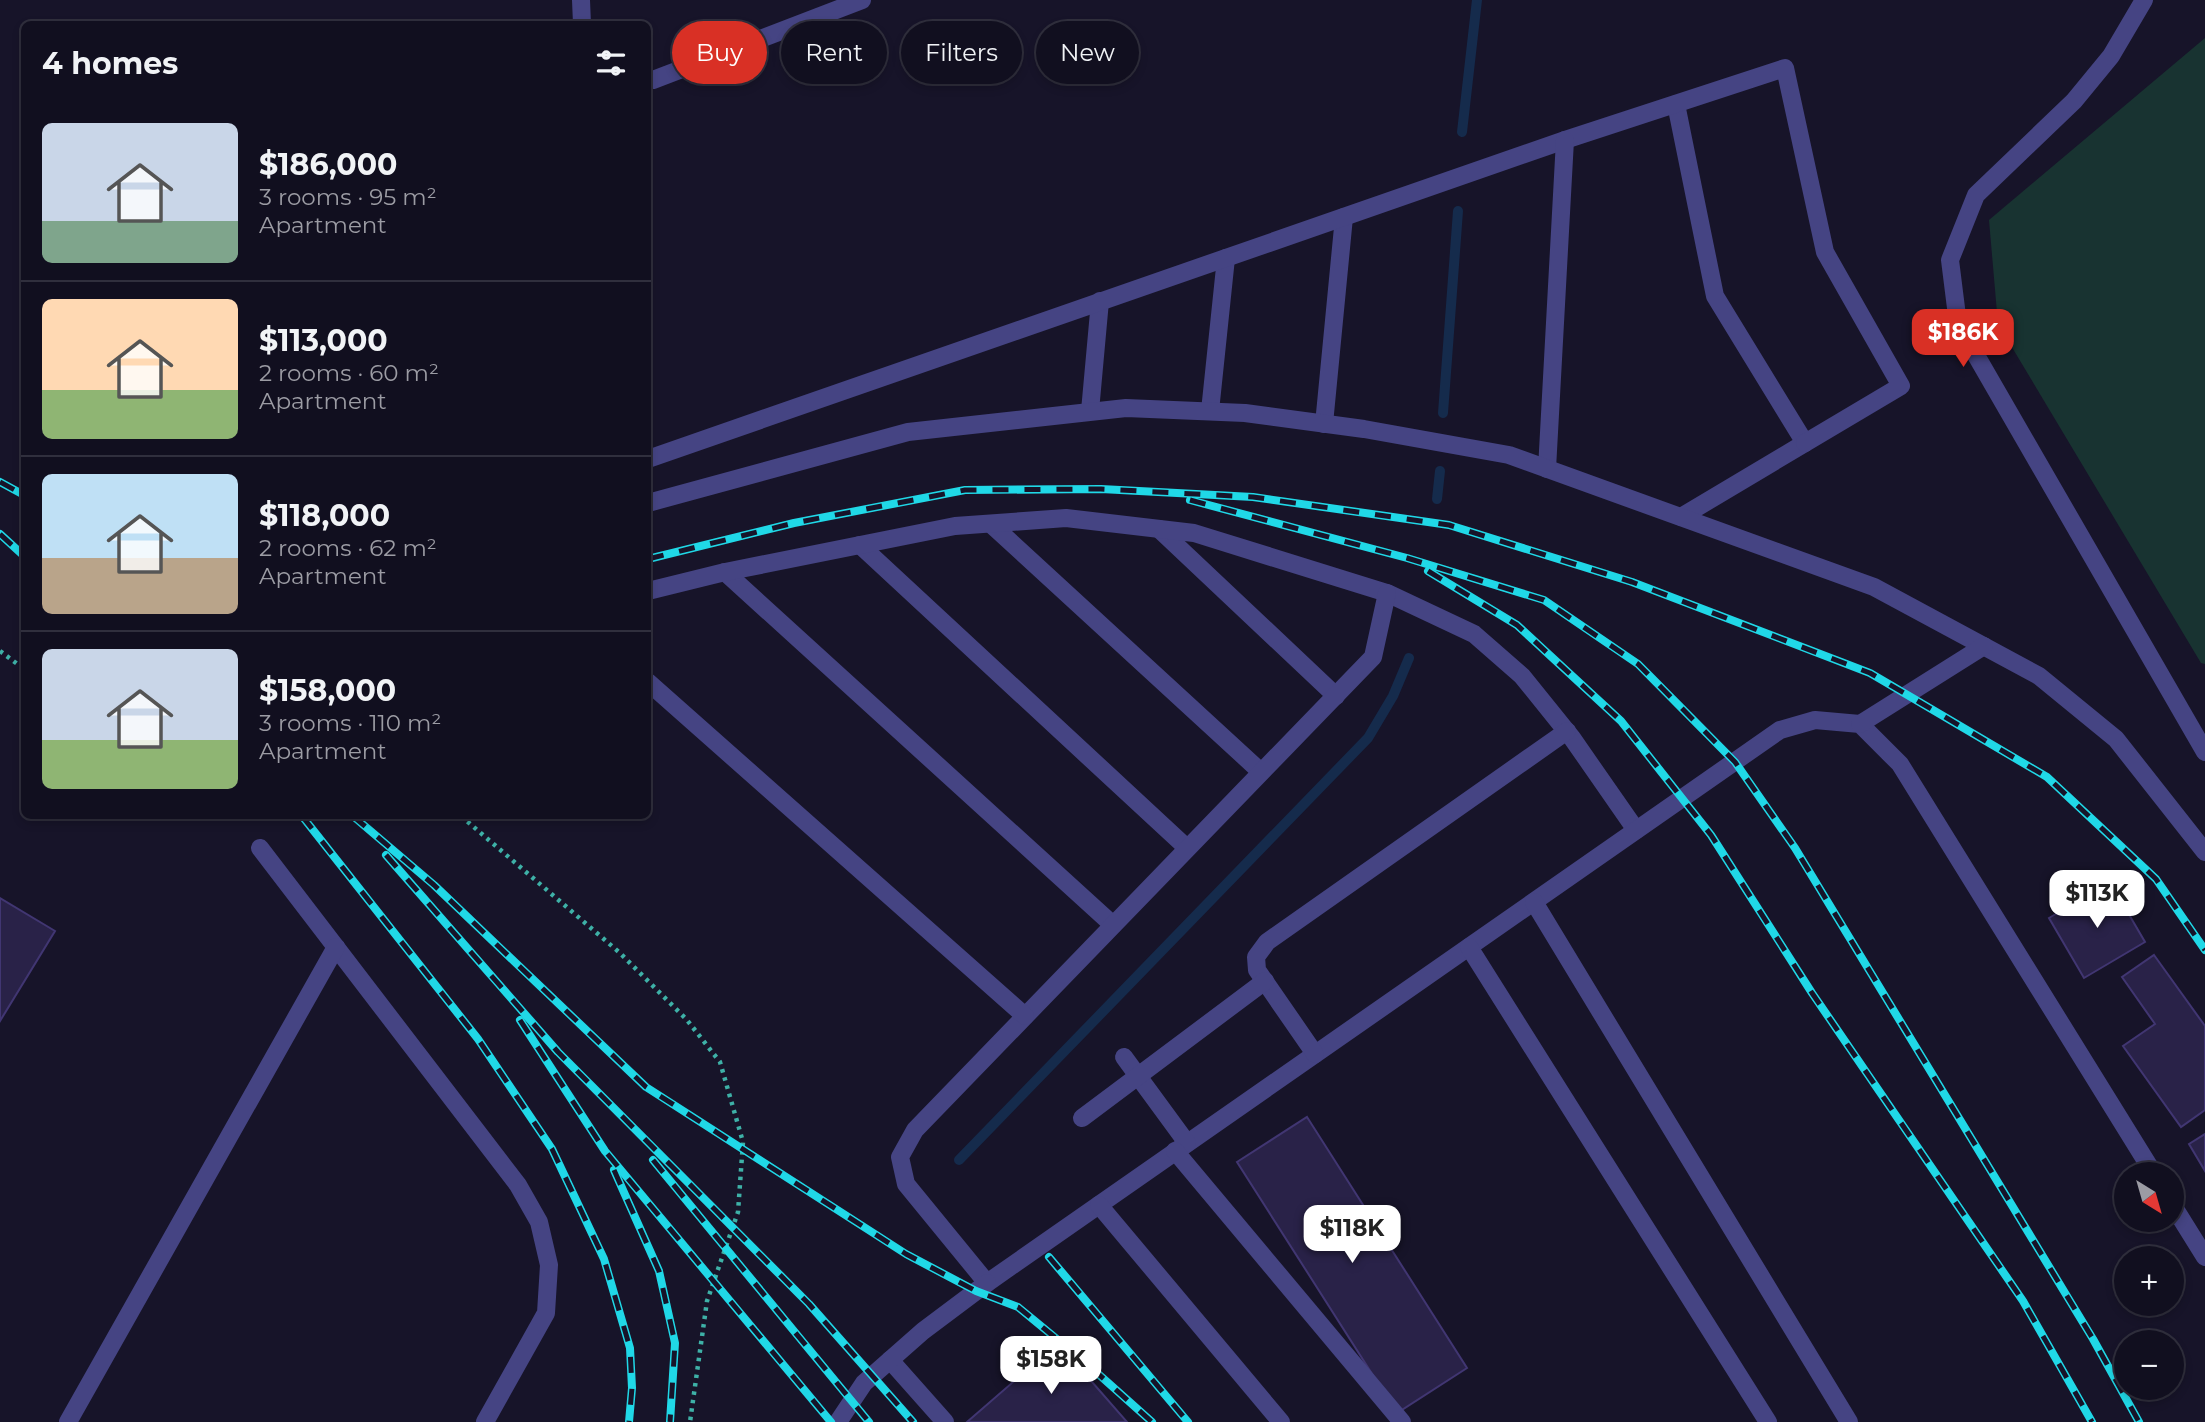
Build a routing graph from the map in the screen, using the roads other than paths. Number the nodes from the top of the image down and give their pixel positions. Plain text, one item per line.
1 (581, 0) edge
2 (862, 0) edge
3 (2144, 0) edge
4 (582, 21) edge
5 (651, 80) edge
6 (1676, 104) junction
7 (1565, 140) junction
8 (1344, 217) junction
9 (1226, 258) junction
10 (1100, 301) junction
11 (1090, 411) junction
12 (1210, 411) junction
13 (1324, 424) junction
14 (1805, 443) junction
15 (651, 458) edge
16 (1547, 469) junction
17 (651, 502) edge
18 (1681, 517) junction
19 (991, 524) junction
20 (1159, 529) junction
21 (860, 545) junction
22 (725, 572) junction
23 (651, 590) edge
24 (1387, 593) junction
25 (1984, 646) junction
26 (651, 685) edge
27 (1336, 696) junction
28 (1860, 724) junction
29 (1567, 731) junction
30 (2205, 752) edge
31 (1261, 772) junction
32 (1636, 830) junction
33 (260, 848) dead end
34 (1187, 848) junction
35 (2205, 852) edge
36 (1534, 902) junction
37 (1113, 925) junction
38 (336, 947) junction
39 (1469, 947) junction
40 (1265, 981) junction
41 (1025, 1016) junction
42 (1315, 1054) junction
43 (1124, 1057) dead end
44 (1138, 1076) junction
45 (1082, 1118) dead end
46 (1181, 1147) junction
47 (2147, 1162) edge
48 (1099, 1205) junction
49 (2184, 1223) edge
50 (2205, 1257) edge
51 (987, 1283) junction
52 (890, 1360) junction
53 (68, 1422) edge
54 (485, 1422) edge
55 (838, 1422) edge
56 (945, 1422) edge
57 (1282, 1422) edge
58 (1402, 1422) edge
59 (1768, 1422) edge
60 (1849, 1422) edge

1 - 4 street
2 - 5 street
3 - 30 street
6 - 7 street
6 - 14 street
6 - 14 street
7 - 8 street
7 - 16 street
8 - 9 street
8 - 13 street
9 - 10 street
9 - 12 street
10 - 11 street
10 - 15 street
11 - 12 street
11 - 17 street
12 - 13 street
13 - 16 street
14 - 18 street
16 - 18 street
18 - 25 street
19 - 20 street
19 - 21 street
19 - 31 street
20 - 24 street
20 - 27 street
21 - 22 street
21 - 34 street
22 - 23 street
22 - 37 street
24 - 27 street
24 - 29 street
25 - 28 street
25 - 35 street
26 - 41 street
27 - 31 street
28 - 32 street
28 - 47 street
29 - 32 street
29 - 40 street
31 - 34 street
32 - 36 street
33 - 38 street
34 - 37 street
36 - 39 street
36 - 60 street
37 - 41 street
38 - 53 street
38 - 54 street
39 - 42 street
39 - 59 street
40 - 42 street
40 - 44 street
41 - 51 street
42 - 46 street
43 - 44 street
44 - 45 street
44 - 46 street
46 - 48 street
46 - 58 street
48 - 51 street
48 - 57 street
49 - 50 street
51 - 52 street
52 - 55 street
52 - 56 street

